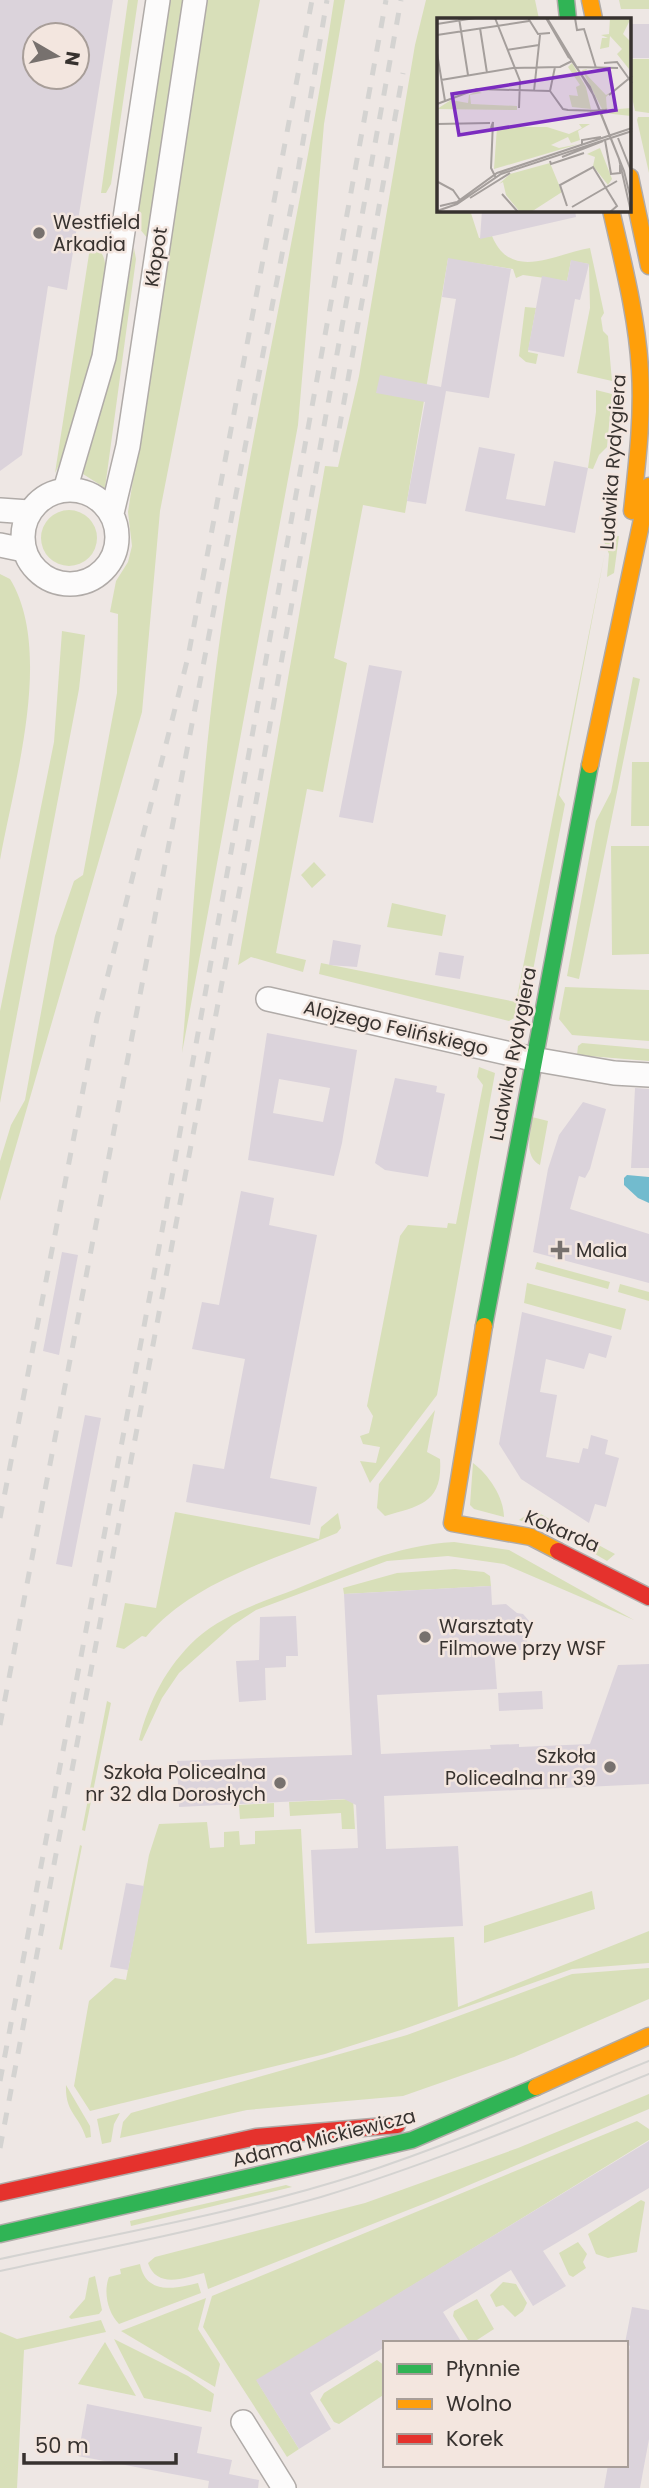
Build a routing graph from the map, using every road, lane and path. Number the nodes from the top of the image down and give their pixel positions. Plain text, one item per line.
1 (158, 0) edge
2 (195, 0) edge
3 (566, 0) edge
4 (590, 0) edge
5 (568, 18) edge
6 (594, 18) edge
7 (632, 186) edge
8 (611, 212) edge
9 (649, 266) edge
10 (645, 394) edge
11 (649, 486) edge
12 (65, 489) junction
13 (0, 510) edge
14 (29, 512) junction
15 (112, 513) junction
16 (0, 545) edge
17 (24, 550) junction
18 (624, 594) junction
19 (268, 999) dead end
20 (533, 1059) junction
21 (649, 1075) edge
22 (452, 1523) joint
23 (649, 1597) edge
24 (649, 2036) edge
25 (525, 2090) junction
26 (0, 2193) edge
27 (0, 2234) edge
28 (243, 2422) dead end
29 (284, 2488) edge

1 - 12 street, Kłopot
2 - 15 street, Kłopot
3 - 5 street
4 - 6 street
7 - 9 street
8 - 10 street, Ludwika Rydygiera
10 - 18 street, Ludwika Rydygiera
11 - 18 street, Ludwika Rydygiera
12 - 14 street
12 - 15 street
13 - 14 street
14 - 17 street
15 - 17 street
16 - 17 street
18 - 20 street, Ludwika Rydygiera
19 - 20 street, Alojzego Felińskiego
20 - 21 street, Alojzego Felińskiego
20 - 22 street, Ludwika Rydygiera
22 - 23 street, Kokarda
24 - 25 street, Adama Mickiewicza
25 - 26 street, Adama Mickiewicza
25 - 27 street, Adama Mickiewicza
28 - 29 street

